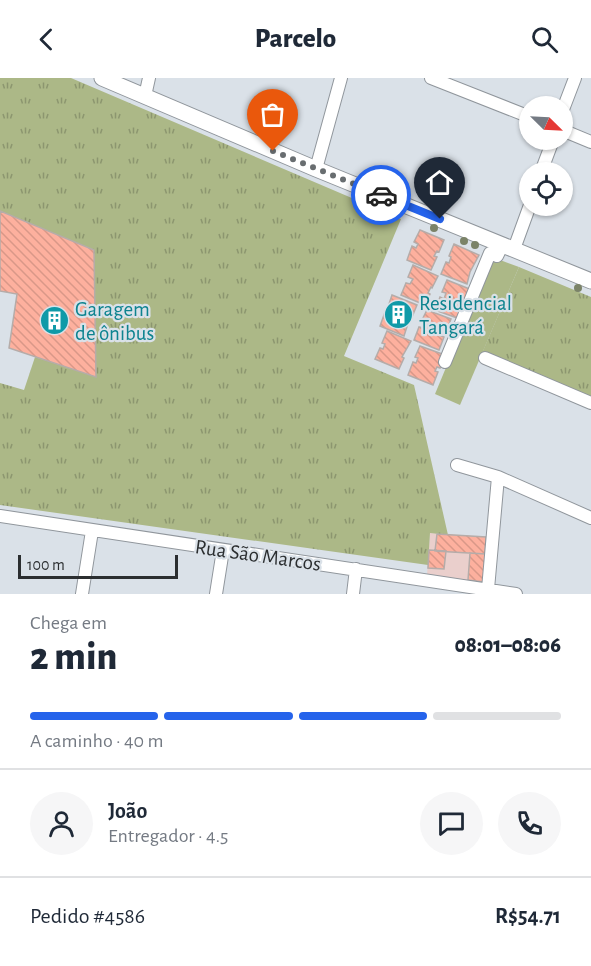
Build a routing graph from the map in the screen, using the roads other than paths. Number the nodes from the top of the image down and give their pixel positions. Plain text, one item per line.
1 (102, 78) edge
2 (149, 78) edge
3 (341, 78) edge
4 (431, 78) edge
5 (575, 78) edge
6 (145, 96) junction
7 (568, 96) edge
8 (519, 113) edge
9 (573, 135) edge
10 (591, 142) edge
11 (316, 169) junction
12 (524, 216) edge
13 (508, 246) junction
14 (591, 281) edge
15 (485, 358) dead end
16 (445, 362) dead end
17 (591, 403) edge
18 (458, 465) dead end
19 (498, 477) junction
20 (0, 516) edge
21 (591, 518) edge
22 (92, 531) junction
23 (223, 549) junction
24 (356, 569) junction
25 (488, 589) junction
26 (82, 594) edge
27 (216, 594) edge
28 (353, 594) edge
29 (516, 594) edge

1 - 6 street
2 - 6 street
3 - 11 street
4 - 8 street
5 - 7 street
6 - 11 street
9 - 10 street
11 - 13 street
12 - 13 street
13 - 14 street
13 - 16 street
15 - 17 street
18 - 19 street
19 - 21 street
19 - 25 street
20 - 22 street, Rua São Marcos
22 - 23 street, Rua São Marcos
22 - 26 street
23 - 24 street, Rua São Marcos
23 - 27 street
24 - 25 street, Rua São Marcos
24 - 28 street
25 - 29 street, Rua São Marcos

